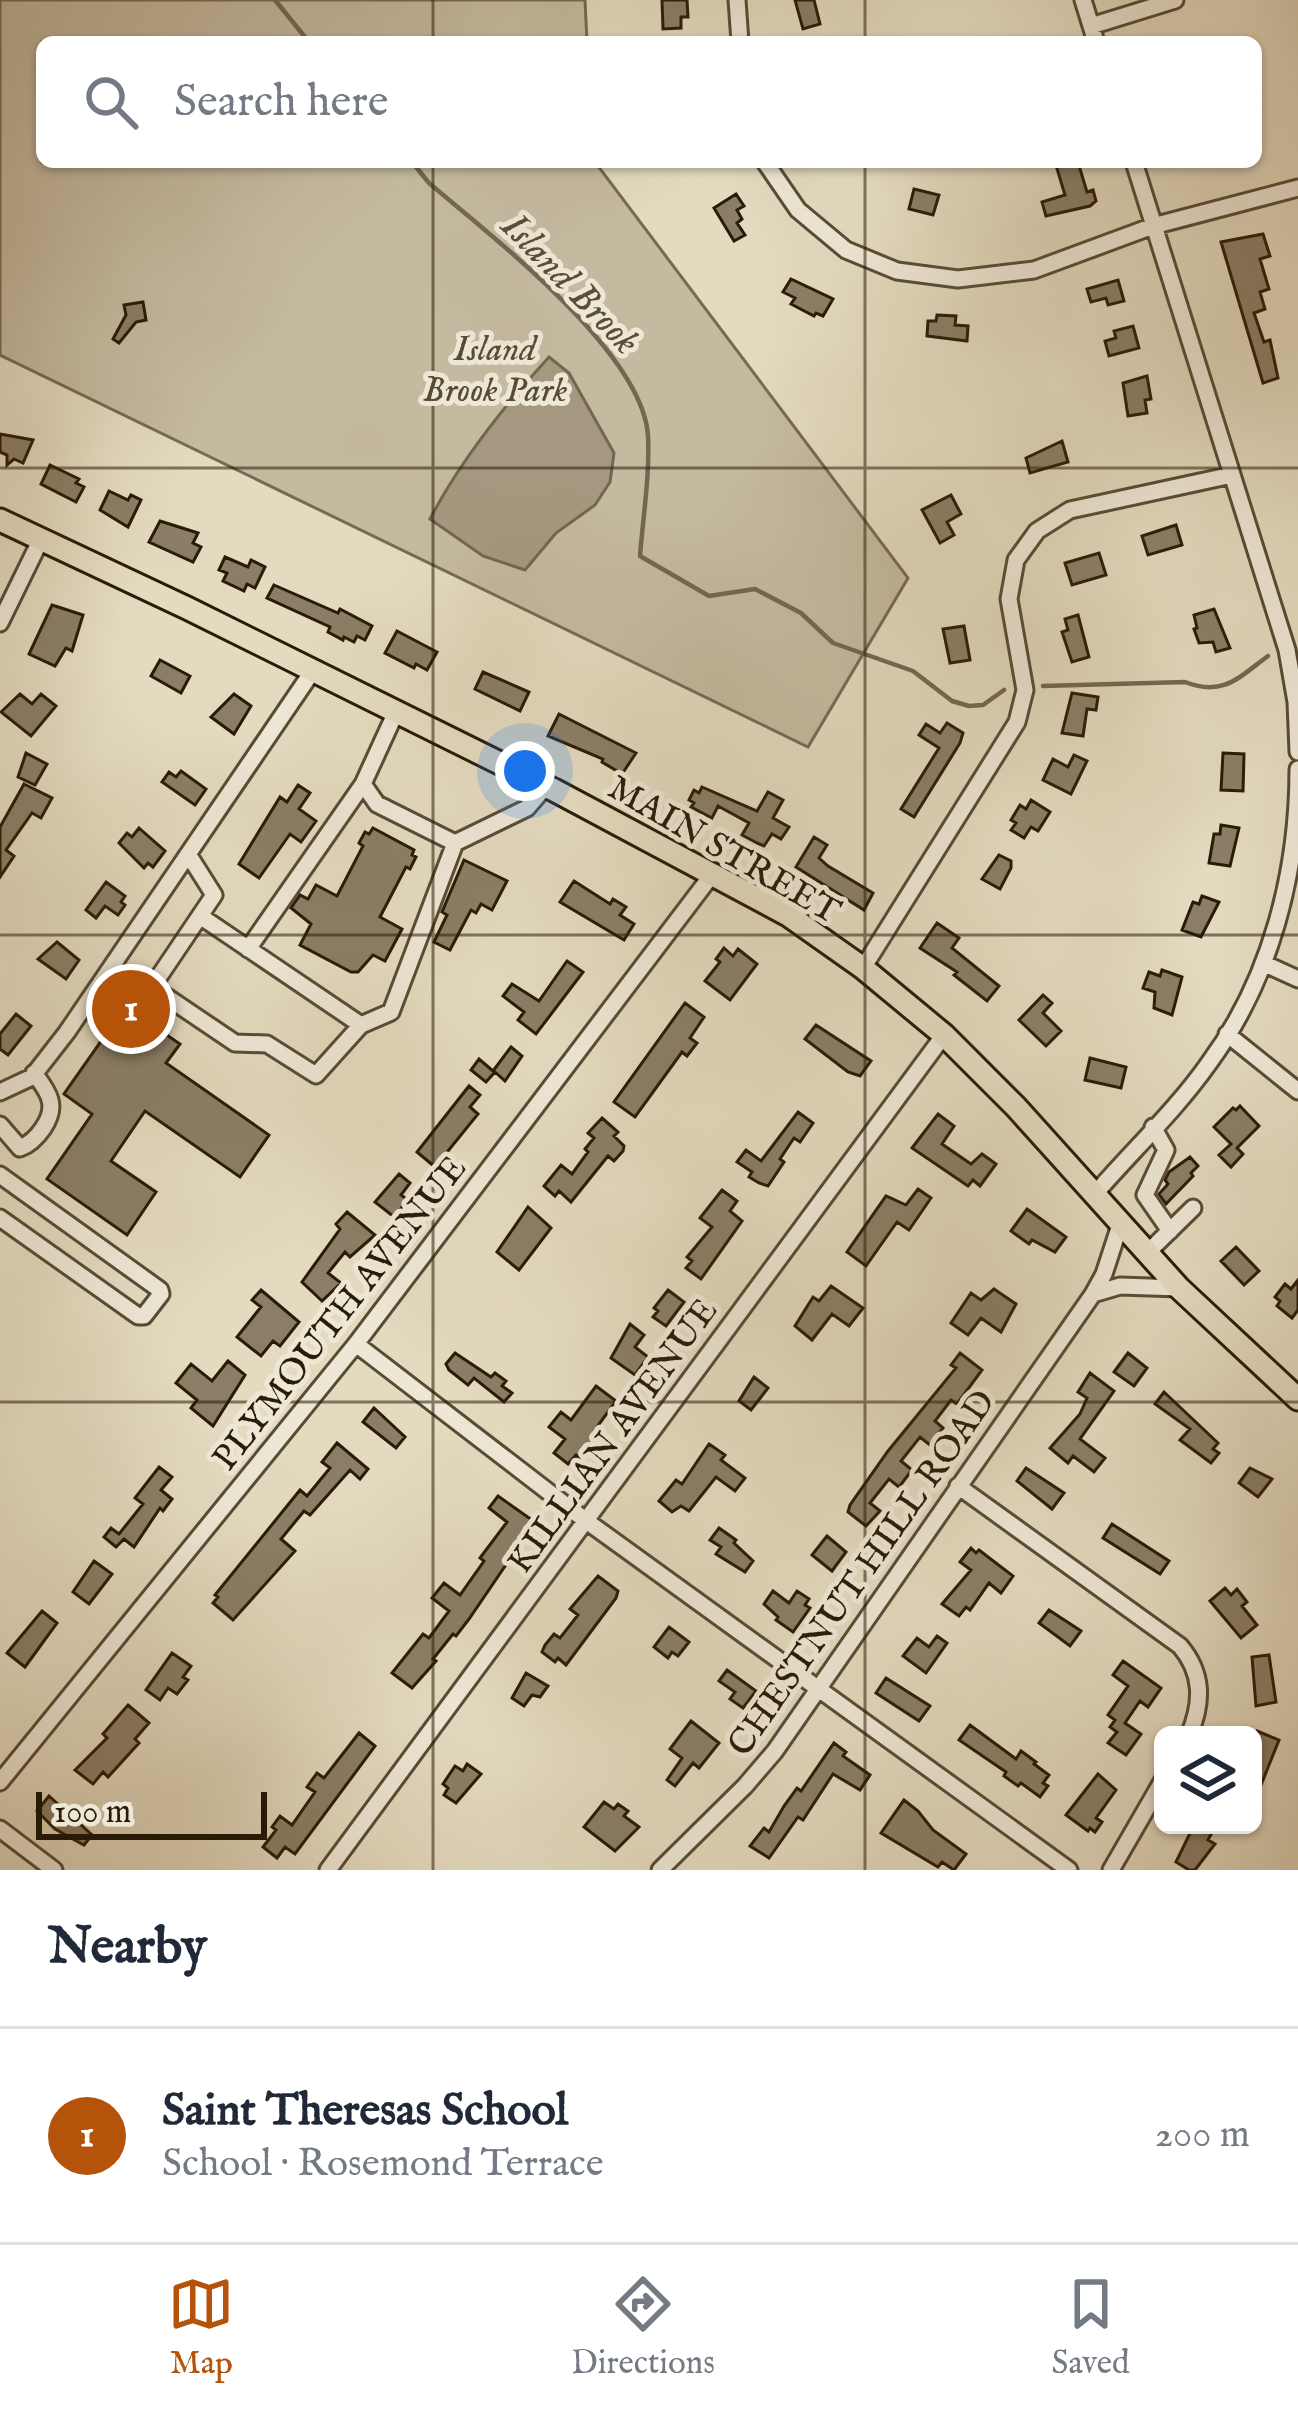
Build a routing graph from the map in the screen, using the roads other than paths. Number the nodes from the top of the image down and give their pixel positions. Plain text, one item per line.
1 (737, 0) edge
2 (1083, 0) edge
3 (1175, 0) edge
4 (1094, 34) edge
5 (740, 36) edge
6 (769, 168) edge
7 (1135, 168) edge
8 (1298, 188) edge
9 (1153, 226) junction
10 (1232, 475) junction
11 (0, 520) edge
12 (41, 539) junction
13 (0, 622) edge
14 (312, 672) junction
15 (396, 712) junction
16 (1298, 752) edge
17 (1298, 769) edge
18 (363, 784) junction
19 (546, 786) junction
20 (455, 843) junction
21 (188, 854) junction
22 (1295, 861) edge
23 (714, 872) junction
24 (200, 916) junction
25 (248, 949) junction
26 (1263, 963) junction
27 (863, 968) junction
28 (104, 979) junction
29 (1298, 979) edge
30 (152, 987) junction
31 (361, 1025) junction
32 (1227, 1034) junction
33 (944, 1035) junction
34 (34, 1073) junction
35 (1298, 1091) edge
36 (0, 1092) edge
37 (0, 1126) edge
38 (1154, 1127) junction
39 (0, 1175) edge
40 (1094, 1195) junction
41 (1193, 1208) dead end
42 (0, 1219) edge
43 (1120, 1225) junction
44 (1170, 1231) junction
45 (1146, 1254) junction
46 (1179, 1288) junction
47 (1094, 1294) junction
48 (356, 1344) junction
49 (1298, 1399) edge
50 (958, 1486) junction
51 (586, 1520) junction
52 (819, 1692) junction
53 (1192, 1726) edge
54 (0, 1782) edge
55 (1154, 1796) edge
56 (0, 1829) edge
57 (54, 1870) edge
58 (328, 1870) edge
59 (659, 1870) edge
60 (1069, 1870) edge
61 (1111, 1870) edge

1 - 5 street
2 - 4 street
3 - 4 street
6 - 9 street
7 - 9 street
8 - 9 street
9 - 10 street
10 - 16 street
10 - 27 street
11 - 12 main road, MAIN STREET
12 - 13 street
12 - 14 main road, MAIN STREET
14 - 15 main road, MAIN STREET
14 - 21 street
15 - 18 street
15 - 19 main road, MAIN STREET
17 - 22 street
18 - 20 street
18 - 25 street
19 - 20 street
19 - 23 main road, MAIN STREET
20 - 31 street
21 - 24 street
21 - 28 street
22 - 26 street
23 - 27 main road, MAIN STREET
23 - 48 street, PLYMOUTH AVENUE
24 - 25 street
24 - 30 street
25 - 31 street
26 - 29 street
26 - 32 street
27 - 33 main road, MAIN STREET
28 - 30 street
28 - 34 street
30 - 31 street
32 - 35 street
32 - 38 street
33 - 40 main road, MAIN STREET
33 - 51 street, KILLIAN AVENUE
34 - 36 street
34 - 37 street
38 - 40 street
38 - 44 street
39 - 42 street
40 - 43 main road, MAIN STREET
41 - 44 street
43 - 45 main road, MAIN STREET
43 - 47 street, CHESTNUT HILL ROAD
44 - 45 street
45 - 46 main road, MAIN STREET
46 - 47 street
46 - 49 main road, MAIN STREET
47 - 50 street, CHESTNUT HILL ROAD
48 - 51 street
48 - 54 street, PLYMOUTH AVENUE
50 - 52 street, CHESTNUT HILL ROAD
50 - 53 street
51 - 52 street
51 - 58 street, KILLIAN AVENUE
52 - 59 street, CHESTNUT HILL ROAD
52 - 60 street
55 - 61 street
56 - 57 street

